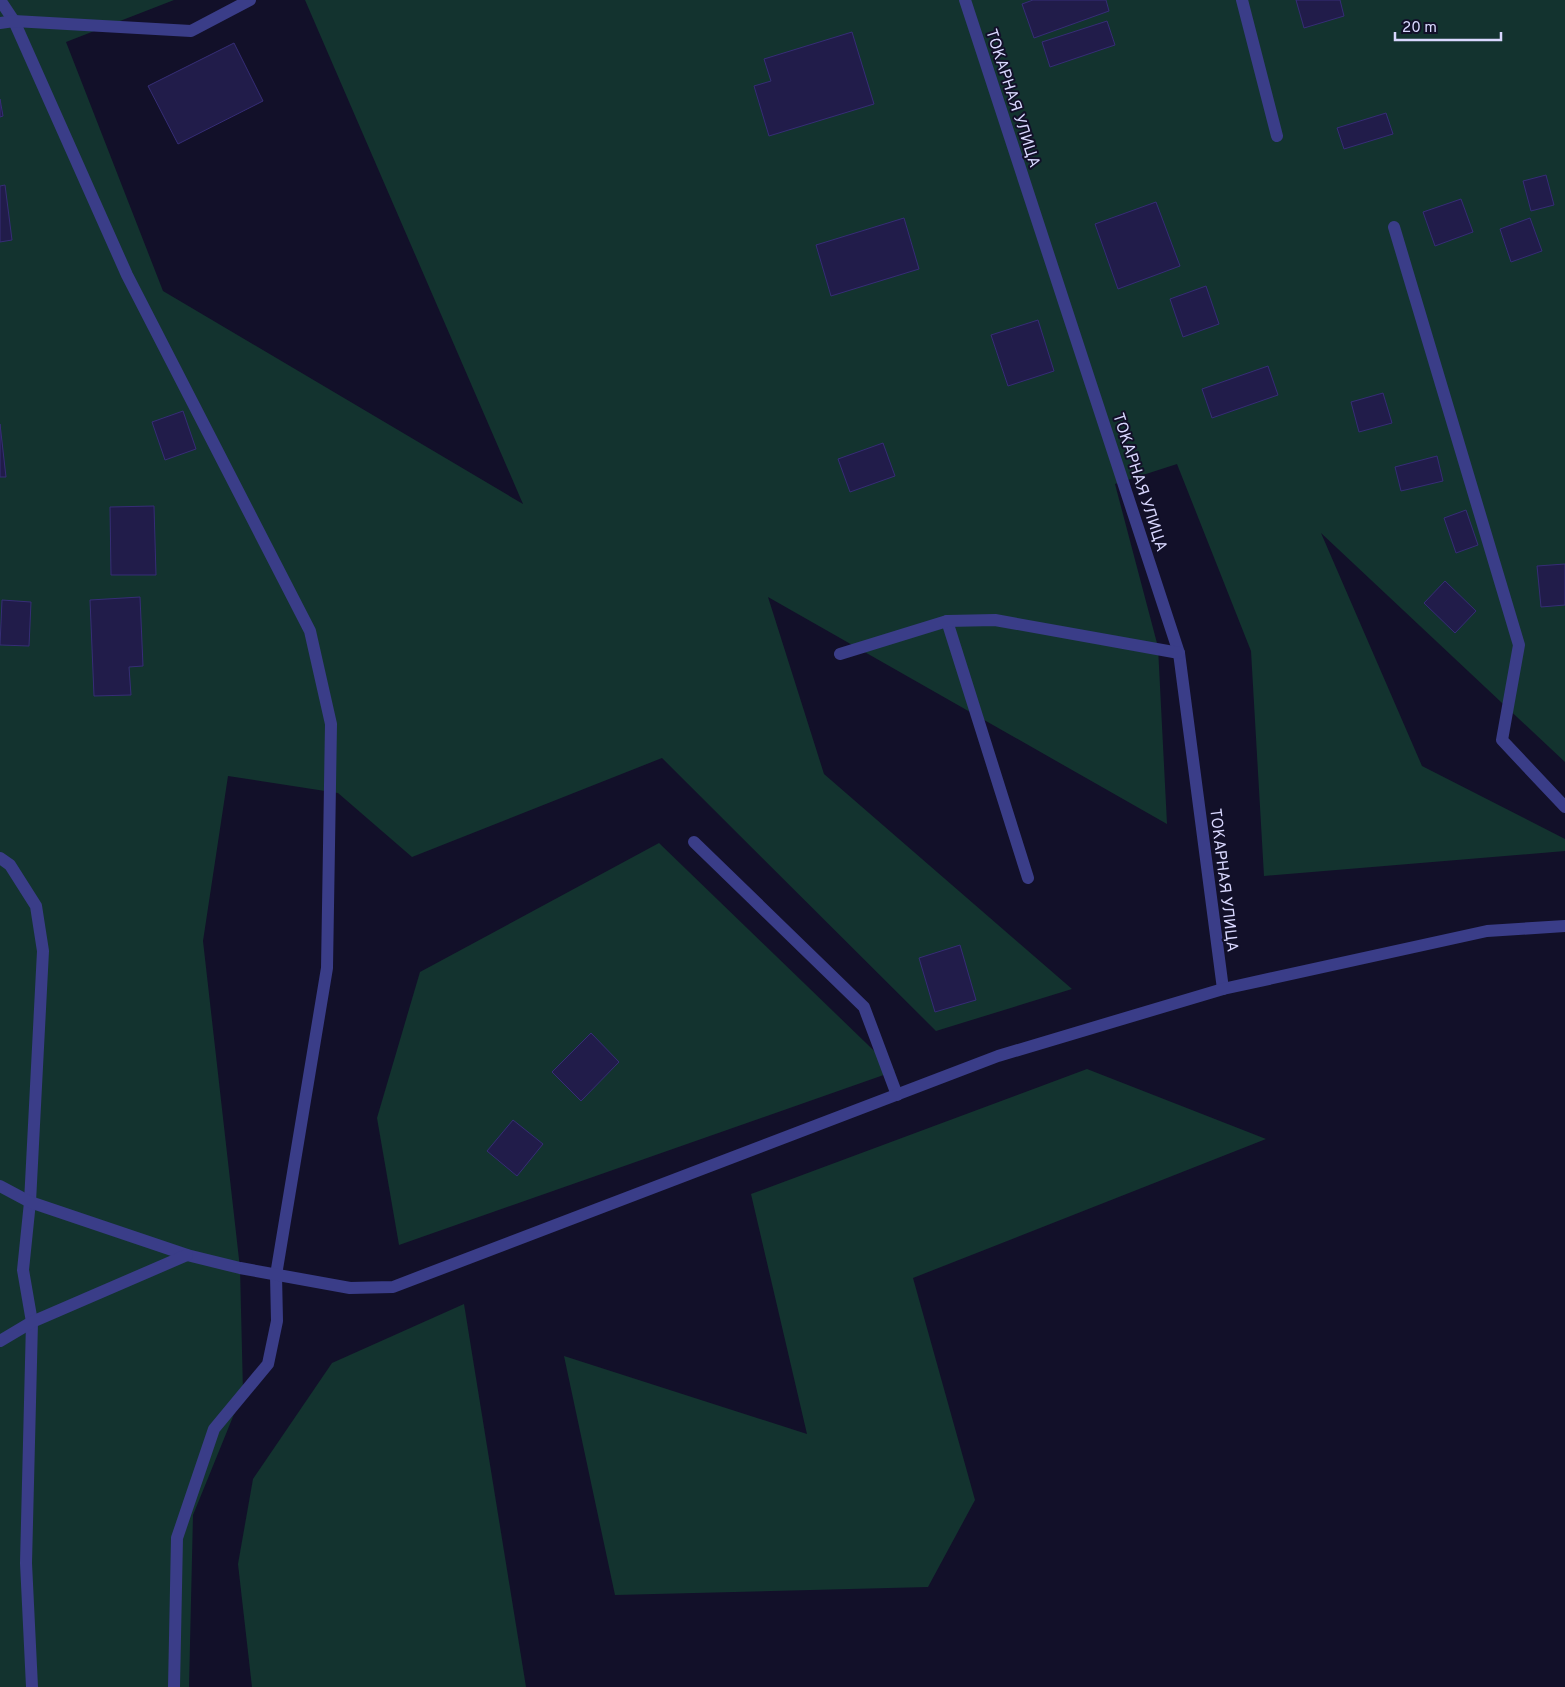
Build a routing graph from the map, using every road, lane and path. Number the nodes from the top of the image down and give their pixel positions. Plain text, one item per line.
1 (0, 0) edge
2 (250, 0) edge
3 (965, 0) edge
4 (1242, 0) edge
5 (14, 21) junction
6 (0, 24) edge
7 (1277, 136) dead end
8 (1394, 227) dead end
9 (947, 620) junction
10 (1179, 653) junction
11 (840, 654) dead end
12 (1565, 808) edge
13 (694, 842) dead end
14 (0, 858) edge
15 (1028, 878) dead end
16 (1565, 926) edge
17 (1223, 989) junction
18 (897, 1095) junction
19 (0, 1186) edge
20 (30, 1202) junction
21 (187, 1255) junction
22 (276, 1275) junction
23 (32, 1322) junction
24 (0, 1341) edge
25 (32, 1687) edge
26 (174, 1687) edge

1 - 5 street
2 - 5 street
3 - 10 street, ТОКАРНАЯ УЛИЦА
4 - 7 street
5 - 6 street
5 - 22 street
8 - 12 street
9 - 10 street
9 - 11 street
9 - 15 street
10 - 17 street, ТОКАРНАЯ УЛИЦА
13 - 18 street
14 - 20 street
16 - 17 street
17 - 18 street
18 - 22 street
19 - 20 street
20 - 21 street
20 - 23 street
21 - 22 street
21 - 23 street
22 - 26 street
23 - 24 street
23 - 25 street

